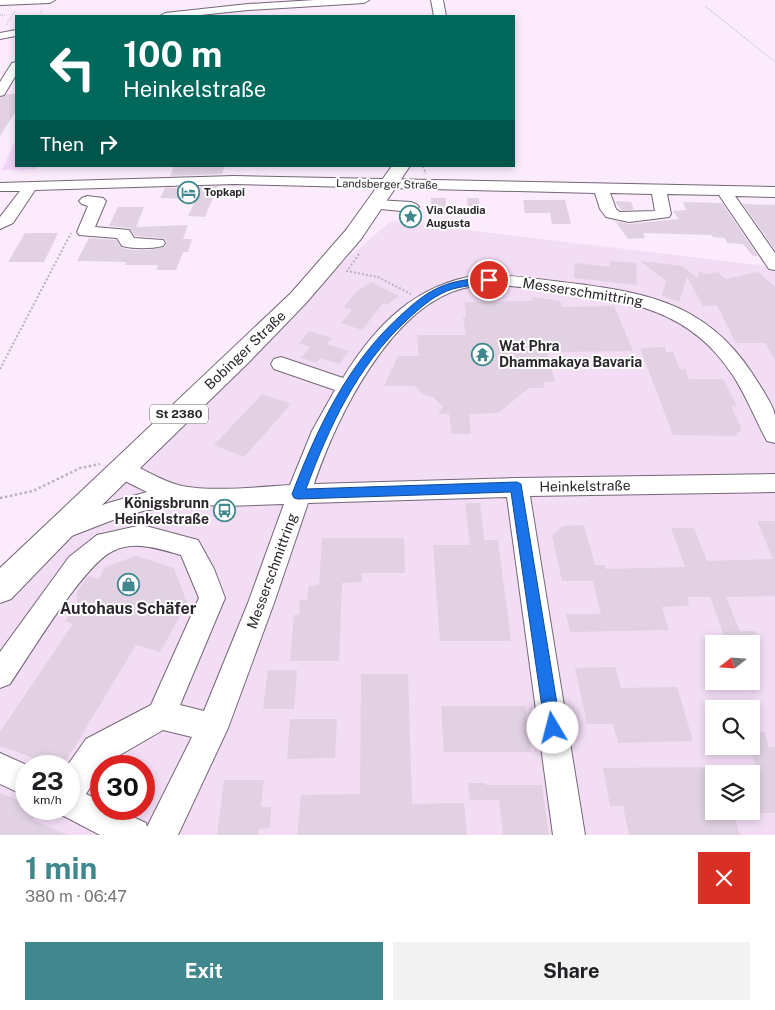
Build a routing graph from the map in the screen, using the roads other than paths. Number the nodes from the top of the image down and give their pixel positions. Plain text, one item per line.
1 (51, 0) edge
2 (364, 0) edge
3 (437, 0) edge
4 (13, 1) edge
5 (0, 2) edge
6 (45, 13) dead end
7 (178, 15) edge
8 (440, 15) edge
9 (15, 34) edge
10 (0, 36) edge
11 (15, 67) edge
12 (0, 92) edge
13 (144, 167) edge
14 (155, 167) edge
15 (400, 167) edge
16 (234, 173) edge
17 (144, 181) junction
18 (96, 183) junction
19 (31, 186) junction
20 (0, 187) edge
21 (601, 188) junction
22 (659, 189) junction
23 (723, 190) junction
24 (775, 192) edge
25 (383, 194) junction
26 (411, 207) dead end
27 (0, 224) edge
28 (157, 243) dead end
29 (775, 264) edge
30 (281, 364) dead end
31 (348, 387) junction
32 (775, 435) edge
33 (120, 469) junction
34 (775, 483) edge
35 (517, 487) junction
36 (298, 494) junction
37 (185, 495) junction
38 (60, 530) junction
39 (0, 589) edge
40 (0, 675) edge
41 (161, 715) junction
42 (213, 728) junction
43 (0, 768) edge
44 (80, 775) edge
45 (15, 776) edge
46 (80, 808) edge
47 (134, 835) edge
48 (160, 835) edge
49 (569, 835) edge

1 - 4 street
1 - 6 street
2 - 7 street
3 - 8 main road
4 - 5 street
9 - 10 street
11 - 12 street
13 - 17 street
14 - 17 street
15 - 25 main road, St 2380
16 - 17 street, Landsberger Straße
16 - 25 street, Landsberger Straße
17 - 18 street, Landsberger Straße
18 - 19 street, Landsberger Straße
18 - 28 street
19 - 20 street, Landsberger Straße
19 - 27 street
21 - 22 street, Landsberger Straße
21 - 22 street
21 - 25 street, Landsberger Straße
22 - 23 street, Landsberger Straße
23 - 24 street, Landsberger Straße
23 - 29 street
25 - 26 street
25 - 33 main road, Bobinger Straße / St 2380
30 - 31 street
31 - 32 street, Messerschmittring
31 - 36 street, Messerschmittring
33 - 37 street, Heinkelstraße
33 - 38 main road, Bobinger Straße / St 2380
34 - 35 street, Heinkelstraße
35 - 36 street, Heinkelstraße
35 - 49 street
36 - 37 street, Heinkelstraße
36 - 42 street, Messerschmittring
37 - 38 street, Heinkelstraße
38 - 39 main road, Bobinger Straße / St 2380
40 - 41 street
41 - 42 street
41 - 44 street
42 - 48 street, Messerschmittring
43 - 45 street
46 - 47 street

